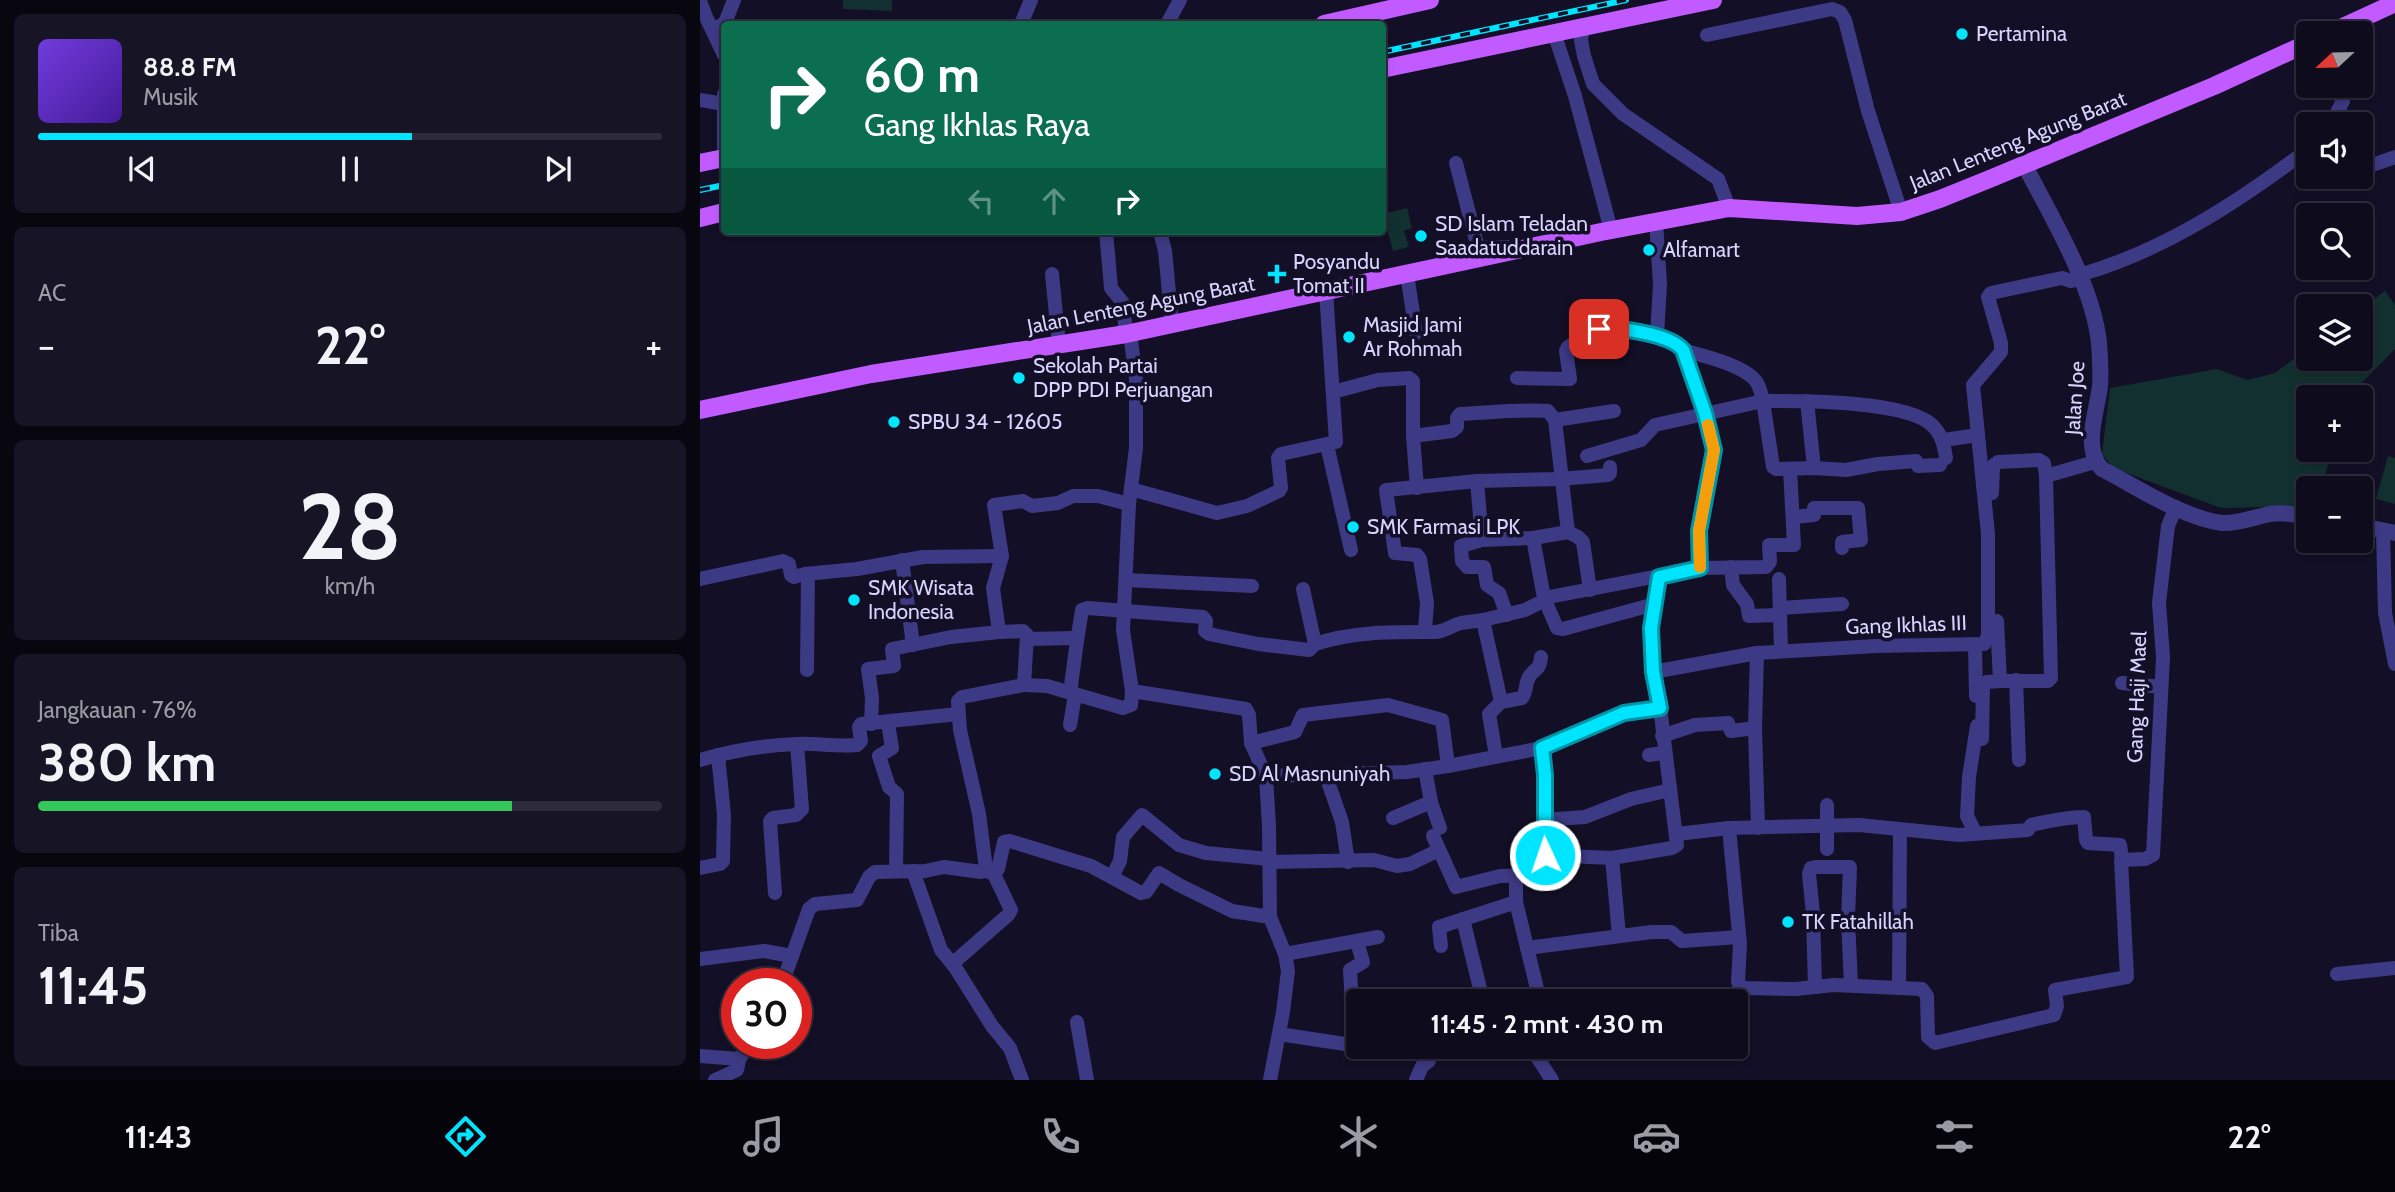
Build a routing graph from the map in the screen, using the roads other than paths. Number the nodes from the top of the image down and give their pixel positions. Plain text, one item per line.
1 (734, 0) edge
2 (1031, 0) edge
3 (1180, 0) edge
4 (1430, 0) edge
5 (1713, 0) edge
6 (700, 1) edge
7 (2395, 3) edge
8 (725, 21) edge
9 (1022, 21) edge
10 (1169, 21) edge
11 (1337, 21) edge
12 (2356, 21) edge
13 (721, 25) edge
14 (1583, 26) junction
15 (713, 30) junction
16 (1555, 33) junction
17 (1707, 36) dead end
18 (721, 48) edge
19 (2296, 48) edge
20 (1386, 68) edge
21 (700, 100) edge
22 (721, 104) edge
23 (721, 148) edge
24 (700, 152) edge
25 (2395, 157) edge
26 (2296, 158) edge
27 (721, 159) edge
28 (700, 163) edge
29 (1456, 163) dead end
30 (2024, 164) junction
31 (2373, 165) edge
32 (1729, 208) junction
33 (1901, 212) junction
34 (721, 213) edge
35 (700, 218) edge
36 (1656, 221) junction
37 (1611, 230) junction
38 (1106, 235) edge
39 (1161, 235) edge
40 (1540, 246) junction
41 (1052, 274) dead end
42 (1407, 274) junction
43 (2078, 274) junction
44 (1326, 291) junction
45 (1172, 323) junction
46 (1128, 333) junction
47 (1416, 333) dead end
48 (1657, 336) junction
49 (1059, 345) junction
50 (1683, 350) junction
51 (1517, 378) dead end
52 (1333, 392) junction
53 (1763, 401) junction
54 (1807, 401) junction
55 (700, 410) edge
56 (1614, 411) dead end
57 (1705, 413) junction
58 (1555, 420) junction
59 (1413, 436) junction
60 (1978, 436) junction
61 (1944, 440) junction
62 (1327, 445) junction
63 (1587, 456) dead end
64 (2095, 462) junction
65 (1610, 467) dead end
66 (1814, 468) junction
67 (1790, 470) junction
68 (2046, 476) junction
69 (1560, 480) junction
70 (1477, 481) junction
71 (1417, 488) junction
72 (1130, 496) junction
73 (2176, 507) junction
74 (2296, 515) edge
75 (1793, 517) junction
76 (1568, 532) junction
77 (2389, 532) edge
78 (1534, 538) junction
79 (1482, 540) junction
80 (1842, 548) dead end
81 (1351, 550) dead end
82 (1002, 556) junction
83 (902, 560) junction
84 (1731, 567) junction
85 (1700, 568) junction
86 (808, 574) junction
87 (1659, 577) junction
88 (700, 579) edge
89 (1779, 579) dead end
90 (1126, 580) junction
91 (1252, 586) dead end
92 (1303, 589) dead end
93 (1590, 590) junction
94 (1541, 601) junction
95 (1655, 604) junction
96 (1842, 604) dead end
97 (1123, 612) junction
98 (1780, 612) junction
99 (1507, 615) junction
100 (1483, 620) junction
101 (1425, 630) junction
102 (999, 632) junction
103 (1027, 639) junction
104 (1077, 641) junction
105 (1315, 644) junction
106 (913, 645) junction
107 (1975, 645) junction
108 (1782, 651) junction
109 (1757, 653) junction
110 (1541, 657) dead end
111 (2395, 664) edge
112 (807, 670) dead end
113 (1653, 672) junction
114 (2000, 681) junction
115 (2017, 681) junction
116 (2122, 683) dead end
117 (1024, 685) junction
118 (2161, 687) junction
119 (1132, 691) junction
120 (1072, 694) junction
121 (1502, 702) junction
122 (1660, 708) junction
123 (958, 714) junction
124 (888, 723) junction
125 (871, 724) junction
126 (1070, 725) dead end
127 (1755, 728) junction
128 (1662, 736) junction
129 (1982, 739) dead end
130 (1251, 743) junction
131 (797, 744) junction
132 (1542, 748) junction
133 (1664, 753) junction
134 (718, 755) junction
135 (1649, 755) dead end
136 (1496, 756) junction
137 (700, 760) edge
138 (2019, 760) dead end
139 (1448, 766) junction
140 (1425, 769) junction
141 (1266, 776) junction
142 (1326, 776) junction
143 (1670, 790) junction
144 (1431, 803) junction
145 (1827, 805) dead end
146 (1393, 818) dead end
147 (1543, 820) junction
148 (1828, 826) junction
149 (1729, 828) junction
150 (1758, 828) junction
151 (1900, 831) junction
152 (1975, 832) junction
153 (1677, 834) junction
154 (1828, 849) dead end
155 (1439, 850) junction
156 (1545, 855) junction
157 (1612, 858) junction
158 (1270, 860) junction
159 (2122, 860) junction
160 (1348, 862) junction
161 (700, 868) edge
162 (896, 871) junction
163 (913, 871) junction
164 (989, 872) junction
165 (1516, 874) junction
166 (1112, 877) junction
167 (775, 893) dead end
168 (1516, 902) junction
169 (1270, 917) junction
170 (1463, 919) junction
171 (1619, 936) junction
172 (1378, 937) dead end
173 (1739, 937) junction
174 (1357, 942) junction
175 (1441, 946) dead end
176 (1527, 948) junction
177 (1285, 954) junction
178 (792, 956) junction
179 (700, 959) edge
180 (952, 964) junction
181 (788, 968) edge
182 (2395, 968) edge
183 (2337, 974) dead end
184 (1851, 985) junction
185 (1815, 987) junction
186 (1899, 988) junction
187 (1351, 989) edge
188 (1480, 989) edge
189 (1537, 989) edge
190 (1077, 1022) dead end
191 (1279, 1034) junction
192 (1346, 1044) edge
193 (700, 1056) edge
194 (740, 1059) edge
195 (1429, 1059) edge
196 (1538, 1059) edge
197 (738, 1063) junction
198 (715, 1080) edge
199 (1022, 1080) edge
200 (1087, 1080) edge
201 (1270, 1080) edge
202 (1416, 1080) edge
203 (1552, 1080) edge

1 - 8 street
2 - 9 street
3 - 10 street
4 - 11 main road
5 - 14 main road
6 - 15 street
7 - 12 main road
13 - 15 street
14 - 16 main road
14 - 32 street
15 - 18 street
16 - 20 main road
16 - 37 street
17 - 33 street
19 - 30 main road, Jalan Lenteng Agung Barat
21 - 22 street
23 - 24 main road
25 - 31 street
26 - 43 street
27 - 28 main road
29 - 40 street
30 - 33 main road, Jalan Lenteng Agung Barat
30 - 43 street, Jalan Joe
32 - 33 main road, Jalan Lenteng Agung Barat
32 - 36 main road, Jalan Lenteng Agung Barat
34 - 35 main road
36 - 37 main road, Jalan Lenteng Agung Barat
36 - 48 street
37 - 40 main road, Jalan Lenteng Agung Barat
38 - 46 street
39 - 45 street
40 - 42 main road, Jalan Lenteng Agung Barat
41 - 49 street
42 - 44 main road, Jalan Lenteng Agung Barat
42 - 47 street
43 - 60 street, Gang Ikhlas III
43 - 64 street, Jalan Joe
44 - 45 main road, Jalan Lenteng Agung Barat
44 - 52 street
45 - 46 main road, Jalan Lenteng Agung Barat
46 - 49 main road, Jalan Lenteng Agung Barat
46 - 72 street
48 - 50 street
48 - 51 street
49 - 55 main road, Jalan Lenteng Agung Barat
50 - 53 street
50 - 57 street
52 - 59 street
52 - 62 street
53 - 54 street
53 - 57 street
53 - 67 street
54 - 61 street
54 - 66 street
56 - 58 street
57 - 63 street
57 - 85 street
58 - 59 street
58 - 69 street
59 - 71 street
60 - 61 street
60 - 107 street, Gang Ikhlas III
61 - 66 street
62 - 72 street
62 - 81 street
64 - 68 street
64 - 73 street, Jalan Joe
65 - 69 street
66 - 67 street
67 - 75 street
68 - 114 street
68 - 115 street
69 - 70 street
69 - 76 street
70 - 71 street
70 - 79 street
71 - 101 street
72 - 82 street
72 - 90 street
73 - 74 street, Jalan Joe
73 - 118 street, Gang Haji Mael
75 - 80 street
75 - 84 street
76 - 78 street
76 - 93 street
77 - 111 street
78 - 79 street
78 - 94 street
79 - 99 street
82 - 83 street
82 - 102 street
83 - 86 street
83 - 106 street
84 - 85 street
84 - 98 street
85 - 87 street
86 - 88 street
86 - 112 street
87 - 93 street
87 - 95 street
89 - 98 street
90 - 91 street
90 - 97 street
92 - 105 street
93 - 94 street
94 - 95 street
94 - 99 street
95 - 113 street
96 - 98 street
97 - 104 street
97 - 105 street
97 - 119 street
98 - 108 street
99 - 100 street
100 - 101 street
100 - 121 street
101 - 105 street
102 - 103 street
102 - 106 street
103 - 104 street
103 - 117 street
104 - 120 street
106 - 125 street
107 - 108 street, Gang Ikhlas III
107 - 152 street
108 - 109 street, Gang Ikhlas III
109 - 113 street, Gang Ikhlas III
109 - 127 street
110 - 121 street
113 - 122 street
114 - 115 street
114 - 129 street
115 - 138 street
116 - 118 street
117 - 120 street
117 - 123 street
118 - 159 street, Gang Haji Mael
119 - 120 street
119 - 130 street
120 - 126 street
121 - 136 street
122 - 128 street
122 - 132 street
123 - 124 street
123 - 164 street
124 - 125 street
124 - 162 street
125 - 131 street
127 - 128 street
127 - 150 street
128 - 133 street
130 - 139 street
130 - 141 street
131 - 134 street
131 - 167 street
132 - 136 street
132 - 147 street
133 - 135 street
133 - 143 street
134 - 137 street
134 - 161 street
136 - 139 street
139 - 140 street
140 - 142 street
140 - 144 street
141 - 142 street
141 - 158 street
142 - 160 street
143 - 147 street
143 - 153 street
144 - 146 street
144 - 155 street
145 - 148 street
147 - 156 street
148 - 150 street
148 - 151 street
148 - 154 street
149 - 150 street
149 - 153 street
149 - 173 street
151 - 152 street
151 - 186 street
152 - 159 street
153 - 157 street
155 - 160 street
155 - 165 street
156 - 157 street
156 - 165 street
157 - 171 street
158 - 160 street
158 - 166 street
158 - 169 street
159 - 186 street
162 - 163 street
162 - 178 street
163 - 164 street
163 - 180 street
164 - 166 street
164 - 180 street
165 - 168 street
166 - 169 street
168 - 170 street
168 - 176 street
169 - 177 street
170 - 175 street
170 - 188 street
171 - 173 street
171 - 176 street
172 - 174 street
173 - 185 street
174 - 177 street
174 - 187 street
176 - 189 street
177 - 191 street
178 - 179 street
178 - 181 street
180 - 199 street
182 - 183 street
184 - 185 street
184 - 185 street
184 - 186 street
190 - 200 street
191 - 192 street
191 - 201 street
193 - 197 street
194 - 197 street
195 - 202 street
196 - 203 street
197 - 198 street

